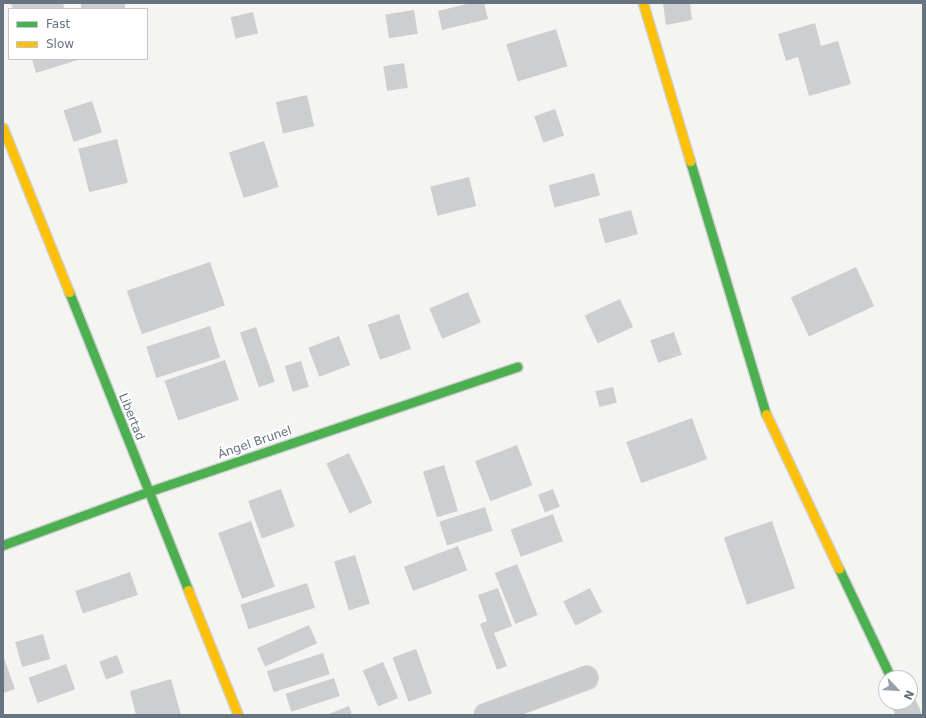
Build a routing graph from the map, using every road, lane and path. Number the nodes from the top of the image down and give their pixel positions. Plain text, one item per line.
1 (643, 3) edge
2 (3, 128) edge
3 (517, 367) dead end
4 (147, 492) junction
5 (3, 545) edge
6 (887, 670) edge
7 (586, 678) dead end
8 (238, 715) edge
9 (486, 715) edge

1 - 6 street
2 - 4 street, Libertad
3 - 4 street, Ángel Brunel
4 - 5 street, Ángel Brunel
4 - 8 street, Libertad
7 - 9 street

